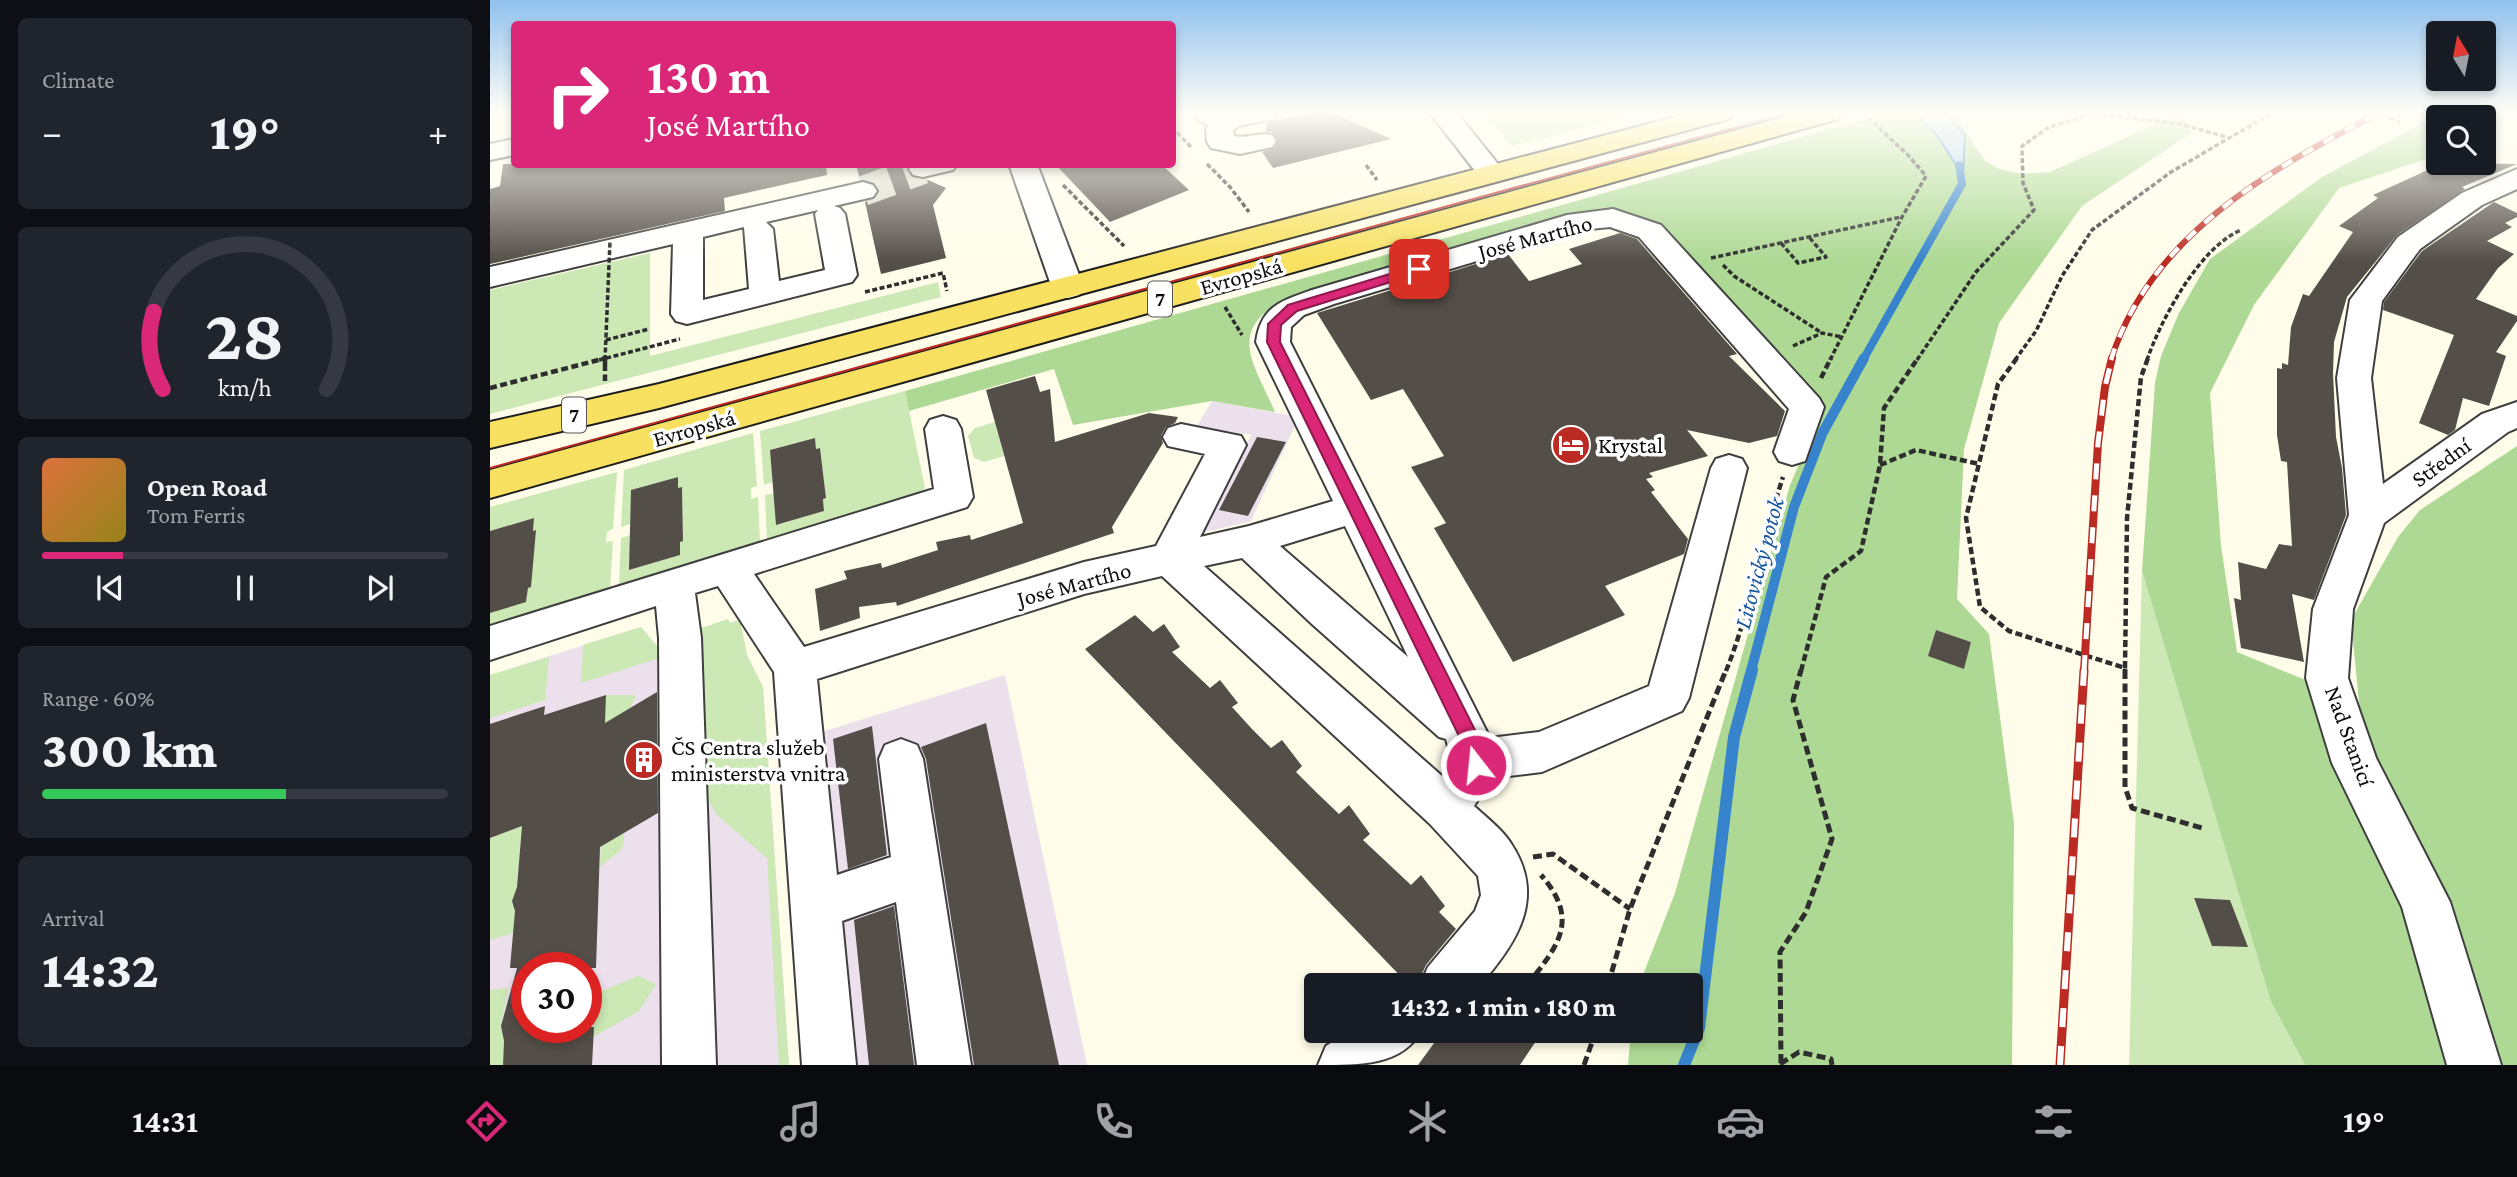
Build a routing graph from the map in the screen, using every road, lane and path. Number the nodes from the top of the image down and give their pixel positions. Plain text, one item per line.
1 (1206, 163) edge
2 (1483, 163) edge
3 (1534, 163) edge
4 (1650, 163) edge
5 (1915, 163) edge
6 (2022, 163) edge
7 (2187, 163) edge
8 (1366, 164) dead end
9 (1024, 168) edge
10 (1492, 174) junction
11 (2517, 178) edge
12 (1058, 180) dead end
13 (1381, 186) dead end
14 (863, 191) tunnel mouth
15 (830, 214) dead end
16 (1902, 216) junction
17 (1254, 219) dead end
18 (758, 229) dead end
19 (2241, 230) dead end
20 (688, 232) junction
21 (1808, 237) junction
22 (610, 241) dead end
23 (1781, 243) junction
24 (1130, 251) dead end
25 (1697, 261) junction
26 (490, 277) edge
27 (1068, 288) junction
28 (765, 295) junction
29 (649, 329) dead end
30 (1822, 333) junction
31 (1842, 337) junction
32 (606, 340) junction
33 (1763, 359) junction
34 (605, 389) dead end
35 (1807, 407) junction
36 (2517, 414) edge
37 (943, 429) dead end
38 (490, 435) edge
39 (1181, 437) dead end
40 (1792, 452) joint
41 (1979, 464) junction
42 (1880, 465) junction
43 (1729, 468) dead end
44 (490, 484) edge
45 (1355, 509) junction
46 (2368, 515) junction
47 (1250, 541) junction
48 (1169, 559) junction
49 (727, 567) junction
50 (674, 584) junction
51 (490, 643) edge
52 (795, 668) junction
53 (2125, 668) junction
54 (1472, 749) junction
55 (901, 759) dead end
56 (1446, 809) junction
57 (2203, 828) dead end
58 (917, 871) junction
59 (816, 907) junction
60 (1630, 909) junction
61 (1456, 973) edge
62 (1537, 973) edge
63 (1611, 973) edge
64 (1377, 1043) edge
65 (1591, 1043) edge
66 (1780, 1064) edge
67 (689, 1065) edge
68 (829, 1065) edge
69 (944, 1065) edge
70 (1345, 1065) edge
71 (1584, 1065) edge
72 (1832, 1065) edge
73 (2474, 1065) edge

1 - 17 path
2 - 10 street
3 - 10 main road, Evropská / 7
4 - 44 main road, Evropská / 7
5 - 16 path
6 - 42 path
7 - 41 path
8 - 13 path
9 - 27 street
10 - 27 main road, Evropská / 7
11 - 46 street, Nad Stanicí
12 - 24 path
14 - 20 street
15 - 28 street
16 - 21 path
16 - 31 path
18 - 28 street
19 - 53 path
20 - 26 street
20 - 28 street
21 - 23 path
21 - 23 path
22 - 32 path, bridge
23 - 25 path
25 - 30 path
25 - 33 street, José Martího
25 - 45 street, José Martího
27 - 38 main road, Evropská / 7
29 - 32 path
30 - 31 path
30 - 33 path
31 - 35 path
32 - 34 path, bridge
33 - 35 street, José Martího
35 - 40 street
36 - 46 street, Střední
37 - 49 street
39 - 48 street
40 - 60 path
41 - 42 path
41 - 53 path
42 - 66 path
43 - 54 street
45 - 47 street, José Martího
45 - 54 street, José Martího
46 - 73 street, Nad Stanicí
47 - 48 street, José Martího
47 - 54 street
48 - 52 street, José Martího
48 - 56 street
49 - 50 street
49 - 52 street
50 - 51 street
50 - 67 street
52 - 59 street
53 - 57 path
54 - 56 street
55 - 58 street
56 - 61 street
58 - 59 street
58 - 69 street
59 - 68 street
60 - 62 path
60 - 63 path
64 - 70 street
65 - 71 path
66 - 72 path

